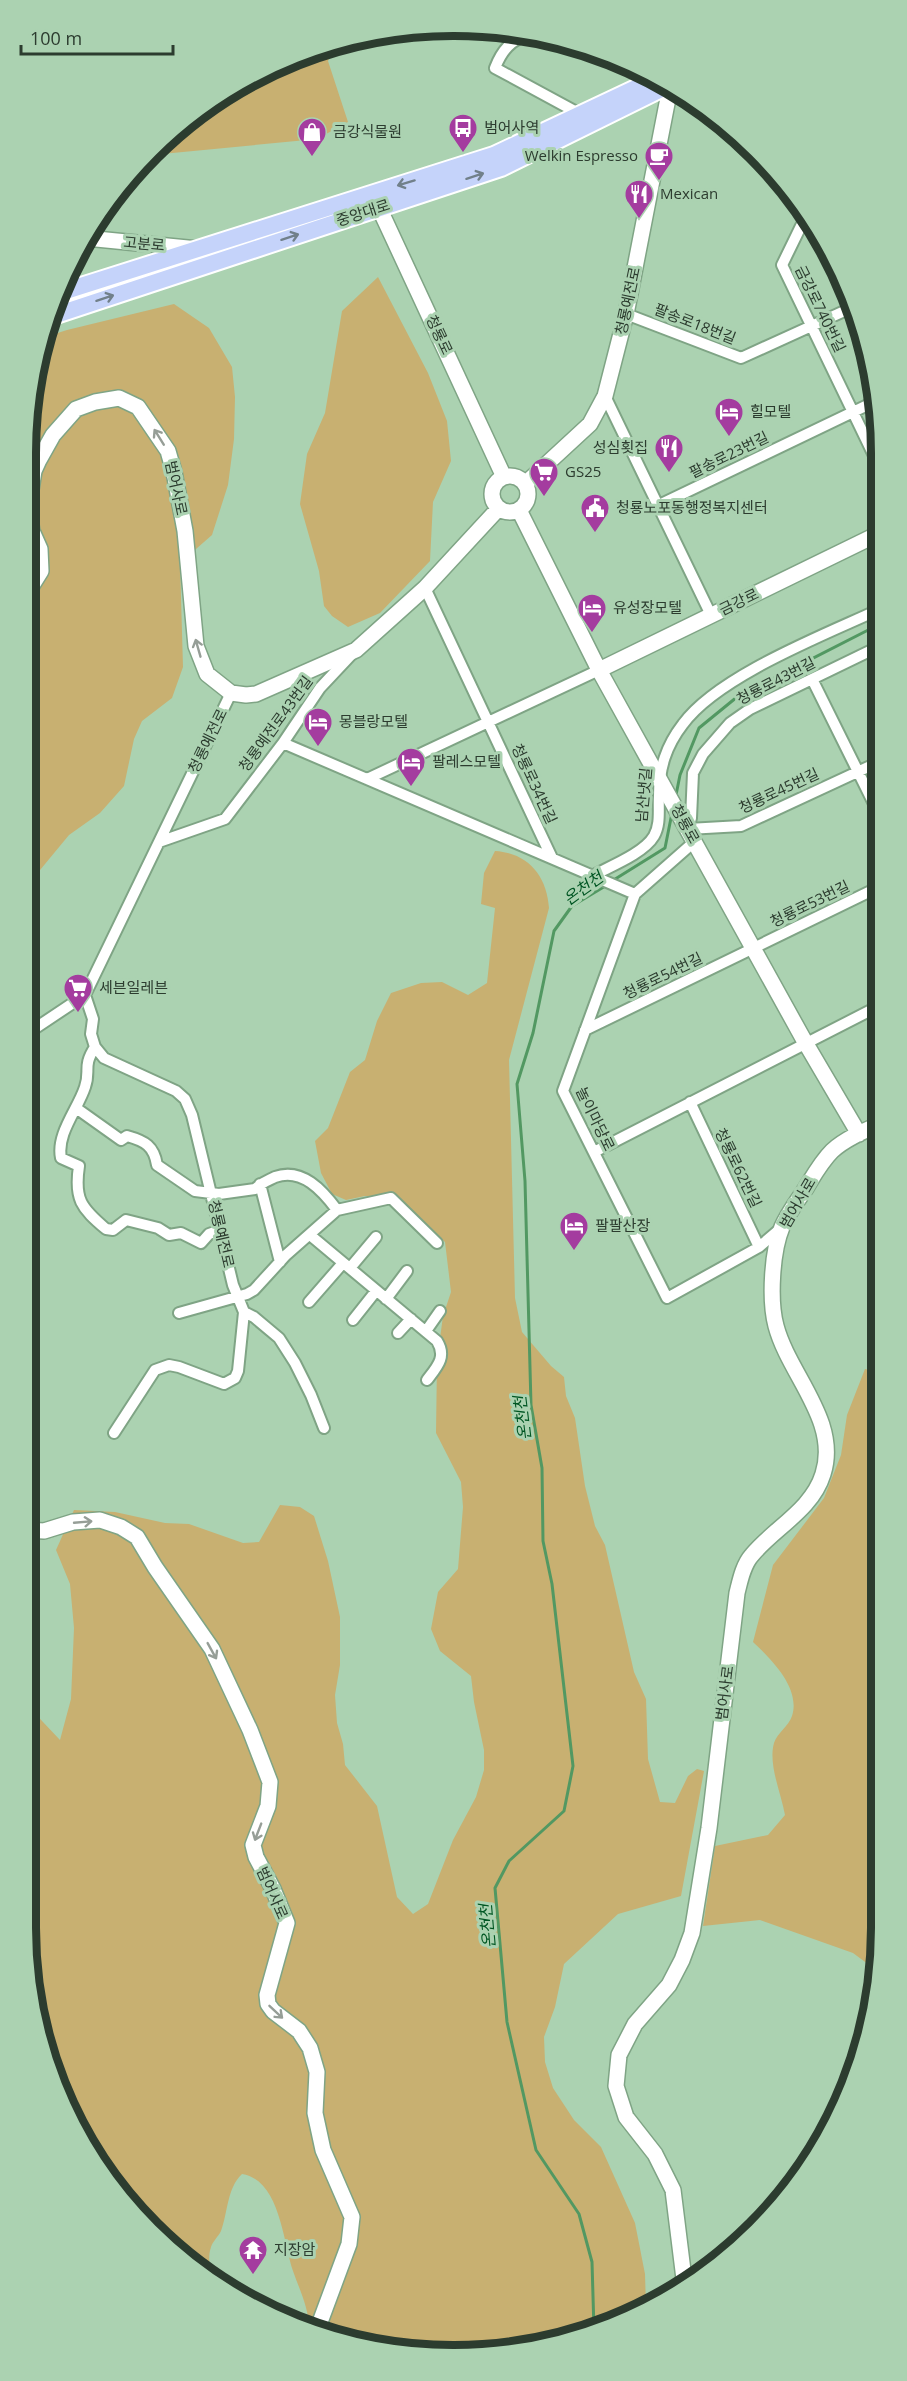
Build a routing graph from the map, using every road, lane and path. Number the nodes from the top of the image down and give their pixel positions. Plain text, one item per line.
1 (515, 41) edge
2 (646, 83) edge
3 (660, 91) edge
4 (667, 95) edge
5 (580, 114) junction
6 (376, 200) junction
7 (803, 225) edge
8 (96, 239) edge
9 (201, 249) junction
10 (70, 289) edge
11 (846, 311) edge
12 (60, 313) edge
13 (626, 314) junction
14 (812, 327) junction
15 (605, 396) junction
16 (868, 405) edge
17 (853, 412) junction
18 (871, 449) edge
19 (36, 467) edge
20 (504, 477) junction
21 (525, 484) junction
22 (657, 506) junction
23 (499, 508) junction
24 (519, 510) junction
25 (871, 537) edge
26 (36, 540) edge
27 (36, 579) edge
28 (426, 588) junction
29 (871, 613) edge
30 (711, 615) junction
31 (356, 650) junction
32 (871, 650) edge
33 (599, 670) junction
34 (812, 679) junction
35 (231, 693) junction
36 (488, 722) junction
37 (283, 743) junction
38 (871, 766) edge
39 (858, 772) junction
40 (368, 779) junction
41 (660, 779) junction
42 (871, 798) edge
43 (691, 836) junction
44 (159, 842) junction
45 (552, 858) junction
46 (594, 875) junction
47 (871, 891) edge
48 (635, 894) junction
49 (753, 948) junction
50 (85, 995) junction
51 (871, 1010) edge
52 (36, 1028) edge
53 (585, 1030) junction
54 (806, 1042) junction
55 (95, 1047) junction
56 (690, 1102) junction
57 (76, 1108) junction
58 (871, 1128) edge
59 (859, 1134) junction
60 (594, 1152) junction
61 (260, 1184) junction
62 (211, 1194) junction
63 (337, 1210) junction
64 (783, 1227) junction
65 (220, 1230) junction
66 (310, 1235) junction
67 (376, 1238) dead end
68 (437, 1243) dead end
69 (759, 1247) junction
70 (280, 1262) junction
71 (347, 1265) junction
72 (407, 1271) dead end
73 (376, 1291) junction
74 (239, 1297) junction
75 (386, 1299) junction
76 (309, 1302) dead end
77 (440, 1311) dead end
78 (244, 1312) junction
79 (179, 1313) dead end
80 (411, 1319) junction
81 (353, 1320) dead end
82 (426, 1331) junction
83 (398, 1333) dead end
84 (427, 1380) dead end
85 (324, 1428) dead end
86 (114, 1433) dead end
87 (36, 1531) edge
88 (684, 2276) edge
89 (320, 2323) edge

1 - 5 street
2 - 5 main road, 중앙대로
6 -> 3 main road, 중앙대로
4 - 13 street, 청룡예전로
5 -> 6 main road, 중앙대로
6 - 9 main road, 중앙대로
12 -> 6 main road, 중앙대로
6 - 20 street, 청룡로
7 - 14 street, 금강로740번길
8 - 9 street, 고분로
9 - 10 main road, 중앙대로
11 - 14 street, 팔송로18번길
13 - 14 street, 팔송로18번길
13 - 15 street, 청룡예전로
14 - 17 street, 금강로740번길
15 - 21 street, 청룡예전로
15 - 22 street
16 - 17 street, 팔송로23번길
17 - 18 street, 금강로740번길
17 - 22 street, 팔송로23번길
35 -> 19 street, 범어사로
20 - 21 street
20 - 23 street
21 - 24 street
22 - 30 street
23 - 24 street
23 - 28 street, 청룡예전로
24 - 33 street, 청룡로
25 - 30 street, 금강로
26 -> 27 street, 범어사로
28 - 31 street, 청룡예전로
28 - 36 street, 청룡로34번길
29 - 41 street, 남산냇길
30 - 33 street, 금강로
31 - 35 street, 청룡예전로
31 - 37 street, 청룡예전로43번길
32 - 34 street, 청룡로43번길
33 - 36 street
33 - 41 street, 청룡로
34 - 39 street
34 - 43 street, 청룡로43번길
35 - 44 street, 청룡예전로
36 - 40 street
36 - 45 street, 청룡로34번길
37 - 40 street
37 - 44 street, 청룡예전로43번길
38 - 39 street, 청룡로45번길
39 - 42 street
39 - 43 street, 청룡로45번길
40 - 45 street
41 - 43 street, 청룡로
41 - 46 street, 남산냇길
43 - 48 street, 놀이마당로
43 - 49 street, 청룡로
44 - 50 street, 청룡예전로
45 - 46 street
46 - 48 street
47 - 49 street, 청룡로53번길
48 - 53 street, 놀이마당로
49 - 53 street, 청룡로54번길
49 - 54 street, 청룡로
50 - 52 street
50 - 55 street
51 - 54 street
53 - 60 street, 놀이마당로
54 - 56 street
54 - 59 street, 청룡로
55 - 57 street
55 - 62 street, 청룡예전로
56 - 60 street
56 - 69 street, 청룡로62번길
57 - 62 street
57 - 65 street
58 - 59 street, 범어사로
59 - 64 street, 범어사로
60 - 69 street, 놀이마당로
61 - 62 street
61 - 63 street
61 - 70 street
62 - 65 street, 청룡예전로
63 - 66 street
63 - 68 street
64 - 69 street, 놀이마당로
64 - 88 street, 범어사로
65 - 74 street, 청룡예전로
66 - 70 street
66 - 71 street
67 - 71 street
70 - 74 street
71 - 73 street
71 - 76 street
72 - 75 street
73 - 75 street
73 - 81 street
74 - 78 street, 청룡예전로
74 - 79 street
75 - 80 street
77 - 82 street
78 - 85 street
78 - 86 street
80 - 82 street
80 - 83 street
82 - 84 street
87 -> 89 street, 범어사로

